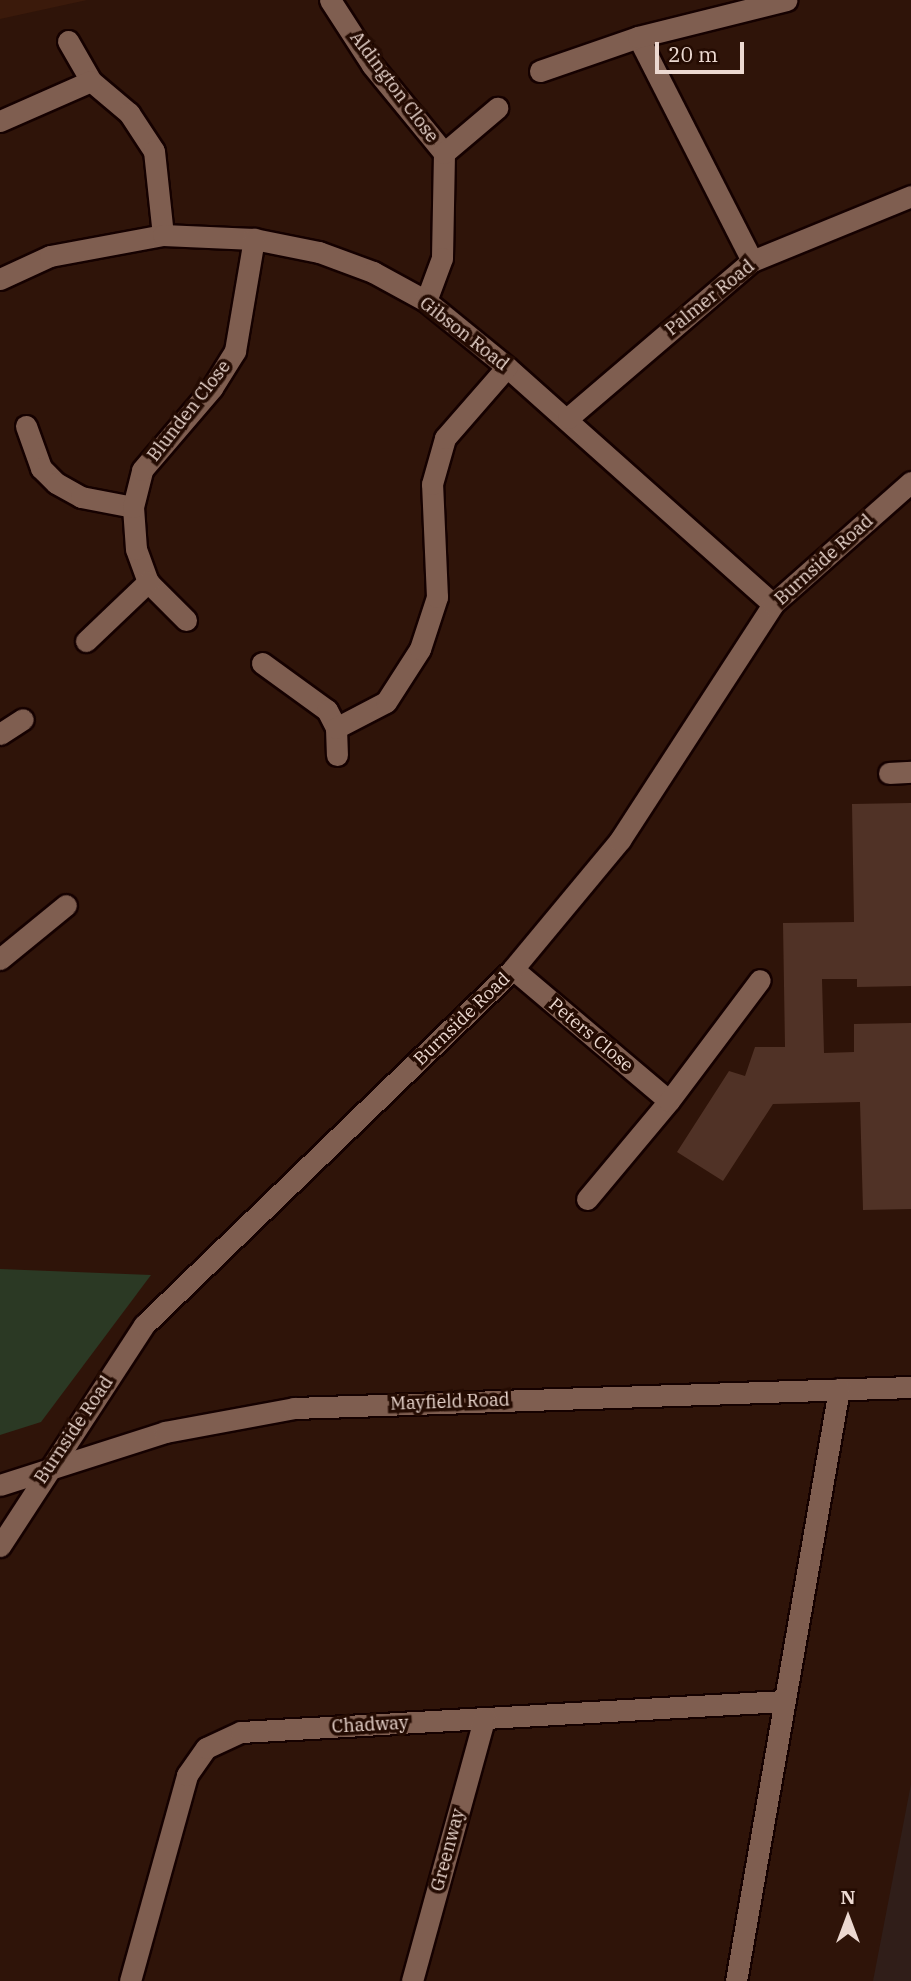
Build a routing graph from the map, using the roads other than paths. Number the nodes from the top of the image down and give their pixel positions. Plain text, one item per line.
1 (330, 0) edge
2 (786, 0) edge
3 (638, 37) junction
4 (68, 41) dead end
5 (540, 71) dead end
6 (91, 81) junction
7 (497, 108) dead end
8 (0, 121) edge
9 (444, 153) junction
10 (911, 196) edge
11 (163, 235) junction
12 (254, 239) junction
13 (751, 261) junction
14 (0, 279) edge
15 (426, 301) junction
16 (507, 367) junction
17 (568, 418) junction
18 (26, 426) dead end
19 (911, 482) edge
20 (133, 507) junction
21 (148, 582) junction
22 (773, 604) junction
23 (186, 620) dead end
24 (86, 640) dead end
25 (262, 663) dead end
26 (23, 719) dead end
27 (336, 728) junction
28 (0, 734) edge
29 (337, 755) dead end
30 (911, 772) edge
31 (889, 773) dead end
32 (66, 905) dead end
33 (0, 959) edge
34 (513, 969) junction
35 (760, 980) dead end
36 (669, 1101) junction
37 (587, 1199) dead end
38 (911, 1387) edge
39 (839, 1389) junction
40 (46, 1470) junction
41 (0, 1485) edge
42 (0, 1546) edge
43 (783, 1701) junction
44 (484, 1719) junction
45 (130, 1981) edge
46 (412, 1981) edge
47 (736, 1981) edge

1 - 9 street, Aldington Close
2 - 3 street
3 - 5 street
3 - 13 street
4 - 6 street
6 - 8 street
6 - 11 street
7 - 9 street
9 - 15 street, Aldington Close
10 - 13 street, Palmer Road
11 - 12 street, Gibson Road
11 - 14 street, Gibson Road
12 - 15 street, Gibson Road
12 - 20 street, Blunden Close
13 - 17 street, Palmer Road
15 - 16 street, Gibson Road
16 - 17 street, Gibson Road
16 - 27 street
17 - 22 street, Gibson Road
18 - 20 street
19 - 22 street, Burnside Road
20 - 21 street, Blunden Close
21 - 23 street, Blunden Close
21 - 24 street
22 - 34 street, Burnside Road
25 - 27 street
26 - 28 street
27 - 29 street
30 - 31 street
32 - 33 street
34 - 36 street, Peters Close
34 - 40 street, Burnside Road
35 - 36 street
36 - 37 street
38 - 39 street, Mayfield Road
39 - 40 street, Mayfield Road
39 - 43 street
40 - 41 street, Mayfield Road
40 - 42 street, Burnside Road
43 - 44 street, Chadway
43 - 47 street
44 - 45 street, Chadway
44 - 46 street, Greenway

